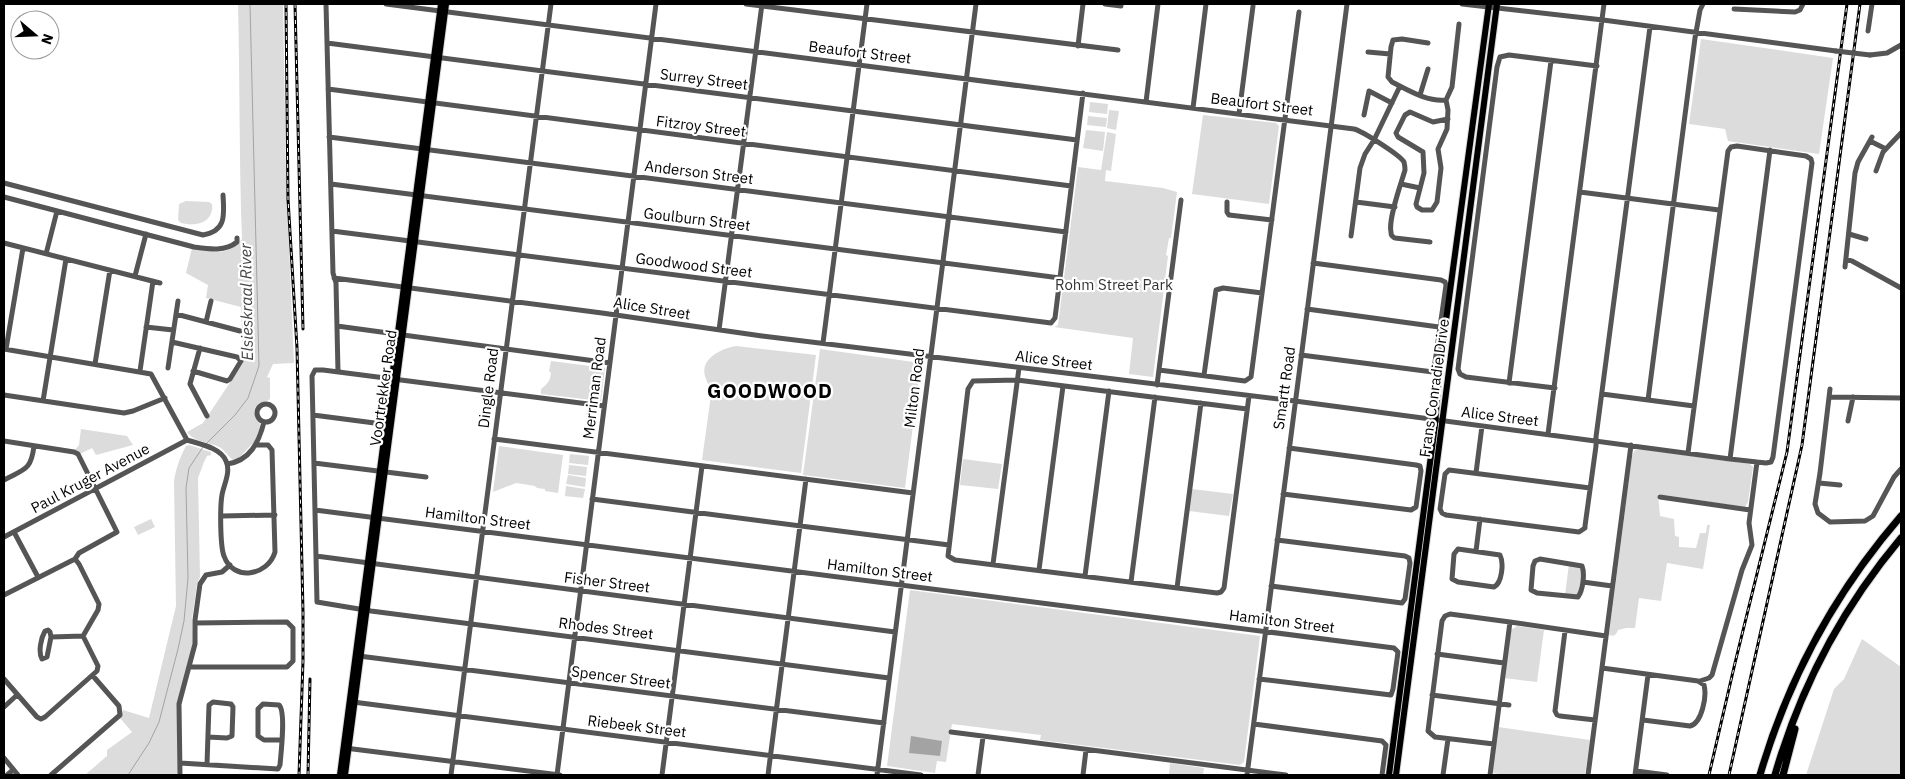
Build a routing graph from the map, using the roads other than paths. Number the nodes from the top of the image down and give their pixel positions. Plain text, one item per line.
1 (326, 4) edge
2 (386, 4) edge
3 (446, 4) edge
4 (551, 4) edge
5 (656, 4) edge
6 (746, 4) edge
7 (867, 4) edge
8 (976, 4) edge
9 (1083, 4) edge
10 (1105, 4) edge
11 (1158, 4) edge
12 (1206, 4) edge
13 (1347, 4) edge
14 (1462, 4) edge
15 (1604, 4) edge
16 (1703, 4) edge
17 (1803, 4) edge
18 (1872, 4) edge
19 (762, 5) edge
20 (1489, 5) edge
21 (1121, 6) dead end
22 (1253, 6) dead end
23 (1497, 6) edge
24 (1743, 6) edge
25 (442, 9) edge
26 (1734, 9) dead end
27 (1299, 12) dead end
28 (865, 19) junction
29 (1603, 20) junction
30 (1459, 24) dead end
31 (548, 25) junction
32 (1650, 26) junction
33 (1868, 31) dead end
34 (972, 32) junction
35 (1696, 32) junction
36 (652, 38) junction
37 (327, 43) junction
38 (1428, 43) dead end
39 (1901, 45) edge
40 (1078, 46) junction
41 (1118, 50) dead end
42 (755, 51) junction
43 (1368, 52) dead end
44 (1390, 54) junction
45 (437, 58) junction
46 (1551, 61) junction
47 (859, 65) junction
48 (1596, 66) junction
49 (1428, 70) dead end
50 (542, 71) junction
51 (966, 78) junction
52 (646, 85) junction
53 (1400, 86) junction
54 (328, 90) junction
55 (1083, 93) junction
56 (1420, 95) junction
57 (749, 98) junction
58 (1446, 100) junction
59 (1146, 102) junction
60 (431, 103) junction
61 (1392, 103) junction
62 (1193, 108) junction
63 (852, 111) junction
64 (1239, 114) junction
65 (1364, 114) dead end
66 (536, 117) junction
67 (1448, 119) junction
68 (1285, 120) junction
69 (960, 124) junction
70 (1331, 126) junction
71 (640, 130) junction
72 (1901, 134) edge
73 (329, 137) junction
74 (1077, 140) junction
75 (1374, 140) junction
76 (744, 144) junction
77 (1886, 149) junction
78 (424, 150) junction
79 (1770, 150) junction
80 (847, 157) junction
81 (530, 163) junction
82 (954, 171) junction
83 (1876, 171) dead end
84 (634, 177) junction
85 (4, 183) edge
86 (330, 184) junction
87 (1401, 184) junction
88 (1072, 186) junction
89 (1420, 188) junction
90 (737, 190) junction
91 (1580, 192) junction
92 (223, 195) dead end
93 (419, 196) junction
94 (4, 197) edge
95 (1627, 198) junction
96 (1181, 200) dead end
97 (1227, 202) dead end
98 (1356, 202) junction
99 (841, 203) junction
100 (1673, 204) junction
101 (1395, 207) junction
102 (524, 209) junction
103 (1719, 210) junction
104 (57, 211) junction
105 (948, 217) junction
106 (1272, 220) junction
107 (628, 222) junction
108 (332, 231) junction
109 (1066, 232) junction
110 (146, 234) junction
111 (1849, 234) junction
112 (732, 236) junction
113 (1351, 236) dead end
114 (237, 238) dead end
115 (1866, 239) dead end
116 (413, 242) junction
117 (1430, 242) dead end
118 (4, 243) edge
119 (23, 248) junction
120 (835, 249) junction
121 (46, 254) junction
122 (518, 255) junction
123 (66, 259) junction
124 (1846, 259) junction
125 (942, 263) junction
126 (1313, 263) junction
127 (1845, 266) dead end
128 (622, 268) junction
129 (110, 270) junction
130 (135, 276) junction
131 (334, 278) junction
132 (1060, 278) junction
133 (153, 281) junction
134 (725, 282) junction
135 (160, 283) dead end
136 (407, 288) junction
137 (1901, 288) edge
138 (1262, 293) junction
139 (829, 295) junction
140 (178, 301) dead end
141 (211, 301) dead end
142 (512, 302) junction
143 (936, 309) junction
144 (1307, 309) junction
145 (176, 314) junction
146 (616, 316) junction
147 (206, 322) junction
148 (337, 326) junction
149 (146, 327) junction
150 (1439, 327) junction
151 (174, 330) junction
152 (719, 330) junction
153 (240, 331) dead end
154 (400, 335) junction
155 (172, 342) junction
156 (823, 343) junction
157 (200, 348) junction
158 (5, 349) edge
159 (506, 349) junction
160 (1301, 355) junction
161 (50, 357) junction
162 (930, 357) junction
163 (610, 363) junction
164 (95, 364) junction
165 (168, 368) dead end
166 (1019, 368) junction
167 (1159, 370) junction
168 (140, 371) junction
169 (193, 371) junction
170 (338, 372) junction
171 (1204, 376) junction
172 (394, 380) junction
173 (1017, 380) junction
174 (1509, 383) junction
175 (1157, 385) junction
176 (1063, 386) junction
177 (1555, 388) junction
178 (1830, 389) dead end
179 (1109, 392) junction
180 (500, 393) junction
181 (1602, 394) junction
182 (4, 395) edge
183 (1249, 396) junction
184 (1155, 397) junction
185 (1829, 397) junction
186 (1853, 397) junction
187 (165, 398) junction
188 (1901, 398) edge
189 (1648, 400) junction
190 (43, 401) junction
191 (1295, 401) junction
192 (1201, 403) junction
193 (604, 406) junction
194 (1694, 406) junction
195 (1247, 409) junction
196 (313, 415) junction
197 (207, 416) dead end
198 (1439, 420) junction
199 (1848, 421) dead end
200 (264, 422) dead end
201 (388, 425) junction
202 (1482, 426) junction
203 (1548, 434) junction
204 (187, 440) junction
205 (494, 440) junction
206 (1596, 440) junction
207 (4, 441) edge
208 (256, 445) junction
209 (34, 446) junction
210 (1631, 446) junction
211 (1289, 448) junction
212 (598, 452) junction
213 (1688, 453) junction
214 (1730, 458) junction
215 (1757, 462) junction
216 (314, 463) junction
217 (227, 464) junction
218 (702, 466) junction
219 (1901, 469) edge
220 (382, 472) junction
221 (1476, 474) junction
222 (426, 477) dead end
223 (4, 480) edge
224 (806, 480) junction
225 (1819, 483) junction
226 (1840, 485) dead end
227 (1590, 488) junction
228 (96, 489) junction
229 (913, 493) junction
230 (1283, 494) junction
231 (1660, 497) dead end
232 (592, 499) junction
233 (315, 510) junction
234 (1750, 510) junction
235 (696, 512) junction
236 (275, 515) junction
237 (222, 516) junction
238 (1901, 516) edge
239 (376, 518) junction
240 (1480, 519) junction
241 (800, 526) junction
242 (14, 532) junction
243 (483, 532) junction
244 (4, 538) edge
245 (1901, 538) edge
246 (907, 540) junction
247 (1277, 540) junction
248 (586, 545) junction
249 (949, 545) junction
250 (1476, 551) junction
251 (316, 556) junction
252 (690, 558) junction
253 (75, 559) junction
254 (370, 564) junction
255 (993, 564) junction
256 (230, 565) junction
257 (1039, 570) junction
258 (794, 571) junction
259 (1085, 576) junction
260 (38, 577) junction
261 (477, 578) junction
262 (1131, 582) junction
263 (1583, 582) junction
264 (901, 586) junction
265 (1271, 586) junction
266 (1612, 586) junction
267 (1177, 588) junction
268 (581, 591) junction
269 (4, 595) edge
270 (684, 604) junction
271 (364, 610) junction
272 (788, 618) junction
273 (1510, 622) junction
274 (194, 623) junction
275 (471, 623) junction
276 (1565, 631) junction
277 (895, 632) junction
278 (1265, 632) junction
279 (83, 636) junction
280 (574, 636) junction
281 (1606, 636) junction
282 (51, 637) junction
283 (678, 650) junction
284 (1438, 654) junction
285 (358, 656) junction
286 (782, 663) junction
287 (1504, 663) junction
288 (189, 667) junction
289 (1602, 668) junction
290 (465, 670) junction
291 (1648, 675) junction
292 (93, 676) junction
293 (1812, 677) junction
294 (889, 678) junction
295 (4, 679) edge
296 (1259, 679) junction
297 (1700, 682) junction
298 (569, 683) junction
299 (18, 695) junction
300 (1432, 695) junction
301 (672, 696) junction
302 (352, 702) junction
303 (1499, 703) junction
304 (1509, 705) dead end
305 (4, 707) edge
306 (776, 709) junction
307 (459, 715) junction
308 (1595, 720) junction
309 (1643, 720) junction
310 (884, 723) junction
311 (1254, 724) junction
312 (563, 729) junction
313 (951, 732) dead end
314 (984, 736) junction
315 (208, 737) junction
316 (1448, 739) junction
317 (281, 740) junction
318 (666, 742) junction
319 (1494, 744) junction
320 (346, 748) junction
321 (1086, 750) junction
322 (770, 756) junction
323 (4, 758) edge
324 (453, 761) junction
325 (180, 764) junction
326 (207, 764) junction
327 (13, 770) junction
328 (877, 772) edge
329 (1247, 773) edge
330 (1635, 773) edge
331 (7, 775) edge
332 (18, 775) edge
333 (51, 775) edge
334 (180, 775) edge
335 (340, 775) edge
336 (345, 775) edge
337 (451, 775) edge
338 (558, 775) edge
339 (662, 775) edge
340 (768, 775) edge
341 (921, 775) edge
342 (978, 775) edge
343 (1083, 775) edge
344 (1286, 775) edge
345 (1382, 775) edge
346 (1389, 775) edge
347 (1396, 775) edge
348 (1443, 775) edge
349 (1490, 775) edge
350 (1588, 775) edge
351 (1667, 775) edge
352 (1759, 775) edge
353 (1775, 775) edge
354 (1782, 775) edge

1 - 37 street
2 - 25 street, Beaufort Street
3 - 25 main road, Voortrekker Road
4 - 31 street, Dingle Road
5 - 36 street, Merriman Road
6 - 19 street
7 - 28 street
8 - 34 street, Milton Road
9 - 40 street
10 - 21 street
11 - 59 street
12 - 62 street
13 - 70 street, Smartt Road
14 - 20 street
15 - 29 street
16 - 35 street
17 - 24 street
18 - 33 street
19 - 28 street
19 - 42 street
20 - 23 street
20 - 198 main road, Frans Conradie Drive
22 - 64 street
23 - 29 street
23 - 198 main road, Frans Conradie Drive
24 - 26 street
25 - 31 street, Beaufort Street
25 - 45 main road, Voortrekker Road
27 - 68 street
28 - 34 street
28 - 47 street
29 - 32 street
29 - 48 street
30 - 58 street
31 - 36 street, Beaufort Street
31 - 50 street, Dingle Road
32 - 35 street
32 - 95 street
34 - 40 street
34 - 51 street, Milton Road
35 - 39 street, bridge
35 - 100 street
36 - 42 street, Beaufort Street
36 - 52 street, Merriman Road
37 - 45 street, Surrey Street
37 - 54 street
38 - 44 street
40 - 41 street
42 - 47 street, Beaufort Street
42 - 57 street
43 - 44 street
44 - 53 street
45 - 50 street, Surrey Street
45 - 60 main road, Voortrekker Road
46 - 48 street
46 - 174 street
46 - 174 street
47 - 51 street, Beaufort Street
47 - 63 street
48 - 91 street
49 - 56 street
50 - 52 street, Surrey Street
50 - 66 street, Dingle Road
51 - 55 street, Beaufort Street
51 - 69 street, Milton Road
52 - 57 street, Surrey Street
52 - 71 street, Merriman Road
53 - 56 street
53 - 61 street
54 - 60 street, Fitzroy Street
54 - 73 street
55 - 59 street, Beaufort Street
55 - 74 street
56 - 58 street
57 - 63 street, Surrey Street
57 - 76 street
58 - 67 street
59 - 62 street, Beaufort Street
60 - 66 street, Fitzroy Street
60 - 78 main road, Voortrekker Road
61 - 65 street
61 - 75 street
62 - 64 street, Beaufort Street
63 - 69 street, Surrey Street
63 - 80 street
64 - 68 street, Beaufort Street
66 - 71 street, Fitzroy Street
66 - 81 street, Dingle Road
67 - 89 street
67 - 89 street
68 - 70 street, Beaufort Street
68 - 106 street
69 - 74 street, Surrey Street
69 - 82 street, Milton Road
70 - 75 street, Beaufort Street
70 - 126 street, Smartt Road
71 - 76 street, Fitzroy Street
71 - 84 street, Merriman Road
72 - 77 street
73 - 78 street, Anderson Street
73 - 86 street
74 - 88 street
75 - 87 street, Beaufort Street
75 - 98 street
76 - 80 street, Fitzroy Street
76 - 90 street
77 - 83 street
77 - 111 street
78 - 81 street, Anderson Street
78 - 93 main road, Voortrekker Road
79 - 103 street
79 - 214 street
79 - 215 street, Alice Street
80 - 82 street, Fitzroy Street
80 - 99 street
81 - 84 street, Anderson Street
81 - 102 street, Dingle Road
82 - 88 street, Fitzroy Street
82 - 105 street, Milton Road
84 - 90 street, Anderson Street
84 - 107 street, Merriman Road
85 - 92 street
86 - 93 street, Goulburn Street
86 - 108 street
87 - 89 street
87 - 101 street
88 - 109 street
90 - 99 street, Anderson Street
90 - 112 street
91 - 95 street
91 - 177 street
93 - 102 street, Goulburn Street
93 - 116 main road, Voortrekker Road
94 - 104 street
95 - 100 street
95 - 181 street
96 - 167 street
97 - 106 street
98 - 101 street
98 - 113 street
99 - 105 street, Anderson Street
99 - 120 street
100 - 103 street
100 - 189 street
101 - 117 street
102 - 107 street, Goulburn Street
102 - 122 street, Dingle Road
103 - 194 street
104 - 110 street
104 - 121 street
105 - 109 street, Anderson Street
105 - 125 street, Milton Road
106 - 138 street
107 - 112 street, Goulburn Street
107 - 128 street, Merriman Road
108 - 116 street, Goodwood Street
108 - 131 street
109 - 132 street
110 - 114 street
110 - 130 street
111 - 115 street
111 - 124 street
112 - 120 street, Goulburn Street
112 - 134 street
116 - 122 street, Goodwood Street
116 - 136 main road, Voortrekker Road
118 - 119 street
119 - 121 street
119 - 158 street
120 - 125 street, Goulburn Street
120 - 139 street
121 - 123 street
122 - 128 street, Goodwood Street
122 - 142 street, Dingle Road
123 - 129 street
123 - 161 street
124 - 127 street
124 - 137 street
125 - 132 street, Goulburn Street
125 - 143 street, Milton Road
126 - 144 street, Smartt Road
126 - 150 street
128 - 134 street, Goodwood Street
128 - 146 street, Merriman Road
129 - 130 street
129 - 164 street
130 - 133 street
131 - 136 street, Alice Street
131 - 148 street
132 - 143 street, Goodwood Street
133 - 135 street
133 - 149 street
134 - 139 street, Goodwood Street
134 - 152 street
136 - 142 street, Alice Street
136 - 154 main road, Voortrekker Road
138 - 171 street
138 - 171 street
139 - 143 street, Goodwood Street
139 - 156 street
140 - 145 street
141 - 147 street
142 - 146 street, Alice Street
142 - 159 street, Dingle Road
143 - 162 street, Milton Road
144 - 150 street
144 - 160 street, Smartt Road
145 - 147 street
145 - 151 street
146 - 152 street, Alice Street
146 - 163 street, Merriman Road
147 - 153 street
148 - 154 street
148 - 170 street
149 - 151 street
149 - 168 street
150 - 160 street
151 - 155 street
152 - 156 street, Alice Street
154 - 159 street
154 - 172 main road, Voortrekker Road
155 - 157 street
155 - 165 street
156 - 162 street, Alice Street
157 - 169 street
157 - 169 street
158 - 161 street
159 - 163 street
159 - 180 street, Dingle Road
160 - 191 street, Smartt Road
161 - 164 street
161 - 190 street
162 - 166 street, Alice Street
162 - 229 street, Milton Road
163 - 193 street, Merriman Road
164 - 168 street
166 - 173 street
166 - 175 street, Alice Street
167 - 171 street
167 - 175 street
168 - 187 street
169 - 197 street
170 - 172 street
170 - 196 street
172 - 180 street
172 - 201 main road, Voortrekker Road
173 - 176 street, Alice Street
173 - 249 street, Alice Street
173 - 255 street
174 - 177 street
175 - 183 street, Alice Street
176 - 179 street, Alice Street
176 - 257 street
177 - 203 street
178 - 185 street
179 - 184 street, Alice Street
179 - 259 street
180 - 193 street
180 - 205 street, Dingle Road
181 - 189 street
181 - 206 street
182 - 190 street
183 - 191 street, Alice Street
183 - 195 street
184 - 192 street, Alice Street
184 - 262 street
185 - 186 street
185 - 225 street
186 - 188 street
186 - 199 street
187 - 190 street
187 - 204 street
189 - 194 street
191 - 198 street, Alice Street
191 - 211 street, Smartt Road
192 - 195 street, Alice Street
192 - 267 street
193 - 212 street, Merriman Road
194 - 213 street
195 - 267 street
196 - 201 street
196 - 216 street
198 - 202 street, Alice Street
198 - 346 main road, Frans Conradie Drive
198 - 347 main road, Frans Conradie Drive
200 - 208 street
201 - 220 main road, Voortrekker Road
202 - 203 street, Alice Street
202 - 221 street
203 - 206 street, Alice Street
204 - 217 street
204 - 228 street, Paul Kruger Avenue
205 - 212 street
205 - 243 street, Dingle Road
206 - 210 street, Alice Street
206 - 227 street
207 - 209 street
208 - 217 street
208 - 236 street
209 - 223 street
209 - 228 street
210 - 213 street, Alice Street
210 - 266 street
211 - 230 street, Smartt Road
211 - 230 street
212 - 218 street
212 - 232 street, Merriman Road
213 - 214 street, Alice Street
214 - 215 street, Alice Street
215 - 234 street
216 - 220 street
216 - 233 street
217 - 237 street
218 - 224 street
218 - 235 street
219 - 225 street
220 - 222 street
220 - 239 main road, Voortrekker Road
221 - 227 street
221 - 240 street
224 - 229 street
224 - 241 street
225 - 226 street
227 - 240 street
228 - 242 street, Paul Kruger Avenue
228 - 253 street
229 - 246 street, Milton Road
230 - 247 street, Smartt Road
231 - 234 street
232 - 235 street
232 - 248 street, Merriman Road
233 - 239 street, Hamilton Street
233 - 251 street
234 - 297 street
235 - 241 street
235 - 252 street
236 - 237 street
236 - 256 street
237 - 256 street
238 - 352 highway
239 - 243 street, Hamilton Street
239 - 254 main road, Voortrekker Road
240 - 250 street
241 - 246 street
241 - 258 street
242 - 244 street, Paul Kruger Avenue
242 - 260 street
243 - 248 street, Hamilton Street
243 - 261 street, Dingle Road
245 - 293 highway
246 - 249 street
246 - 264 street, Milton Road
247 - 265 street, Smartt Road
247 - 265 street
248 - 252 street, Hamilton Street
248 - 268 street, Merriman Road
249 - 255 street, Alice Street
250 - 250 street
251 - 254 street, Fisher Street
251 - 271 street, Rhodes Street
252 - 258 street, Hamilton Street
252 - 270 street
253 - 260 street
253 - 279 street
254 - 261 street, Fisher Street
254 - 271 main road, Voortrekker Road
255 - 257 street
256 - 274 street
257 - 259 street
258 - 264 street, Hamilton Street
258 - 272 street
259 - 262 street
260 - 269 street
261 - 268 street, Fisher Street
261 - 275 street, Dingle Road
262 - 267 street
263 - 263 street
263 - 266 street
264 - 277 street, Milton Road
264 - 278 street, Hamilton Street
265 - 278 street, Smartt Road
266 - 281 street
268 - 270 street, Fisher Street
268 - 280 street, Merriman Road
270 - 272 street, Fisher Street
270 - 283 street
271 - 275 street, Rhodes Street
271 - 285 main road, Voortrekker Road
272 - 277 street, Fisher Street
272 - 286 street
273 - 276 street
273 - 284 street
273 - 287 street
274 - 288 street
274 - 288 street
275 - 280 street, Rhodes Street
275 - 290 street, Dingle Road
276 - 281 street
276 - 308 street
277 - 294 street, Milton Road
278 - 296 street, Smartt Road
278 - 296 street, Hamilton Street
279 - 282 street
279 - 292 street
280 - 283 street, Rhodes Street
280 - 298 street, Merriman Road
281 - 289 street
282 - 282 street
283 - 286 street, Rhodes Street
283 - 301 street
284 - 287 street
284 - 300 street
285 - 290 street, Spencer Street
285 - 302 main road, Voortrekker Road
286 - 294 street, Rhodes Street
286 - 306 street
287 - 303 street
288 - 325 street
289 - 291 street
289 - 308 street
290 - 298 street, Spencer Street
290 - 307 street, Dingle Road
291 - 297 street
291 - 309 street
292 - 299 street
292 - 333 street
293 - 353 highway
293 - 354 highway
294 - 310 street, Milton Road
295 - 299 street
296 - 311 street, Smartt Road
297 - 309 street
298 - 301 street, Spencer Street
298 - 312 street, Merriman Road
299 - 305 street
300 - 303 street
300 - 316 street
301 - 306 street, Spencer Street
301 - 318 street
302 - 307 street, Riebeek Street
302 - 320 main road, Voortrekker Road
303 - 304 street
303 - 319 street
306 - 310 street, Spencer Street
306 - 322 street
307 - 312 street, Riebeek Street
307 - 324 street, Dingle Road
308 - 350 street
309 - 330 street
310 - 328 street, Milton Road
311 - 329 street, Smartt Road
311 - 345 street
312 - 318 street, Riebeek Street
312 - 338 street, Merriman Road
313 - 314 street
314 - 321 street
314 - 342 street
315 - 315 street
315 - 326 street
316 - 319 street
316 - 348 street
317 - 317 street
317 - 326 street
318 - 322 street, Riebeek Street
318 - 339 street
319 - 349 street
320 - 324 street
320 - 335 main road, Voortrekker Road
320 - 336 main road, Voortrekker Road
321 - 329 street
321 - 343 street
322 - 328 street, Riebeek Street
322 - 340 street
323 - 327 street
324 - 337 street, Dingle Road
324 - 338 street
325 - 326 street
325 - 334 street
327 - 331 street
327 - 332 street
328 - 341 street, Riebeek Street
329 - 344 street
330 - 351 street

